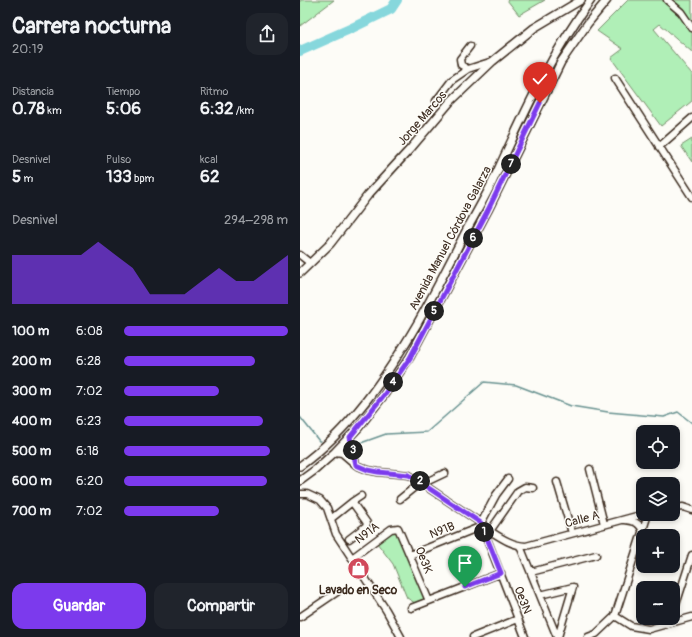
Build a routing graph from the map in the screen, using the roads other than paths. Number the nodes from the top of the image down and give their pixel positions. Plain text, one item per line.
1 (581, 0) edge
2 (592, 0) edge
3 (607, 0) edge
4 (667, 0) edge
5 (692, 28) edge
6 (470, 46) dead end
7 (493, 61) junction
8 (468, 69) junction
9 (615, 78) dead end
10 (436, 101) dead end
11 (692, 118) edge
12 (659, 147) junction
13 (692, 198) edge
14 (479, 206) junction
15 (488, 210) junction
16 (300, 255) edge
17 (310, 263) junction
18 (300, 273) edge
19 (350, 437) junction
20 (335, 452) junction
21 (356, 465) junction
22 (300, 466) edge
23 (590, 469) dead end
24 (445, 473) dead end
25 (508, 479) dead end
26 (300, 481) edge
27 (556, 482) dead end
28 (422, 483) junction
29 (533, 488) dead end
30 (300, 494) edge
31 (361, 496) dead end
32 (400, 499) dead end
33 (352, 502) junction
34 (680, 507) edge
35 (692, 510) edge
36 (636, 516) edge
37 (332, 518) junction
38 (622, 520) junction
39 (482, 524) junction
40 (604, 524) junction
41 (398, 528) joint
42 (642, 529) edge
43 (490, 531) junction
44 (572, 533) junction
45 (348, 539) dead end
46 (523, 546) junction
47 (636, 553) edge
48 (692, 554) edge
49 (410, 555) junction
50 (596, 555) dead end
51 (352, 558) junction
52 (531, 572) junction
53 (501, 573) junction
54 (680, 591) edge
55 (337, 592) dead end
56 (540, 595) junction
57 (429, 601) junction
58 (411, 608) dead end
59 (680, 615) edge
60 (615, 616) junction
61 (300, 617) edge
62 (691, 617) edge
63 (518, 619) junction
64 (680, 619) edge
65 (660, 625) edge
66 (401, 637) edge
67 (473, 637) edge
68 (526, 637) edge
69 (558, 637) edge
70 (588, 637) edge

1 - 7 main road, Jorge Marcos
2 - 14 main road, Avenida Manuel Córdova Galarza
3 - 15 main road, Avenida Manuel Córdova Galarza
4 - 5 street
6 - 8 street
7 - 8 street
7 - 17 main road, Jorge Marcos
8 - 10 street
9 - 12 street
11 - 12 street
12 - 13 street
14 - 15 main road
14 - 22 main road, Avenida Manuel Córdova Galarza
15 - 19 main road, Avenida Manuel Córdova Galarza
16 - 17 street
17 - 18 main road, Jorge Marcos
19 - 20 main road, Avenida Manuel Córdova Galarza
19 - 21 street
20 - 21 street
20 - 26 main road, Avenida Manuel Córdova Galarza
21 - 28 street
23 - 40 street
24 - 28 street
25 - 39 street
27 - 44 street
28 - 32 street
28 - 39 street
29 - 43 street
30 - 37 street
31 - 33 street
33 - 37 street
33 - 45 street
34 - 35 street
36 - 38 street, Calle A
37 - 51 street
38 - 40 street, Calle A
38 - 42 street
39 - 43 street
39 - 49 street, N91B
39 - 53 street, Oe3N
40 - 44 street, Calle A
41 - 49 street, Oe3K
41 - 51 street, N91A
43 - 46 street
44 - 46 street, Calle A
46 - 52 street
47 - 60 street
48 - 54 street
49 - 57 street, Oe3K
50 - 52 street
51 - 66 street
52 - 56 street
53 - 57 street
53 - 63 street, Oe3N
55 - 61 street
56 - 69 street
56 - 69 street
57 - 58 street
59 - 62 street
60 - 65 street
60 - 70 street
62 - 64 street
63 - 67 street
63 - 68 street, Oe3N

